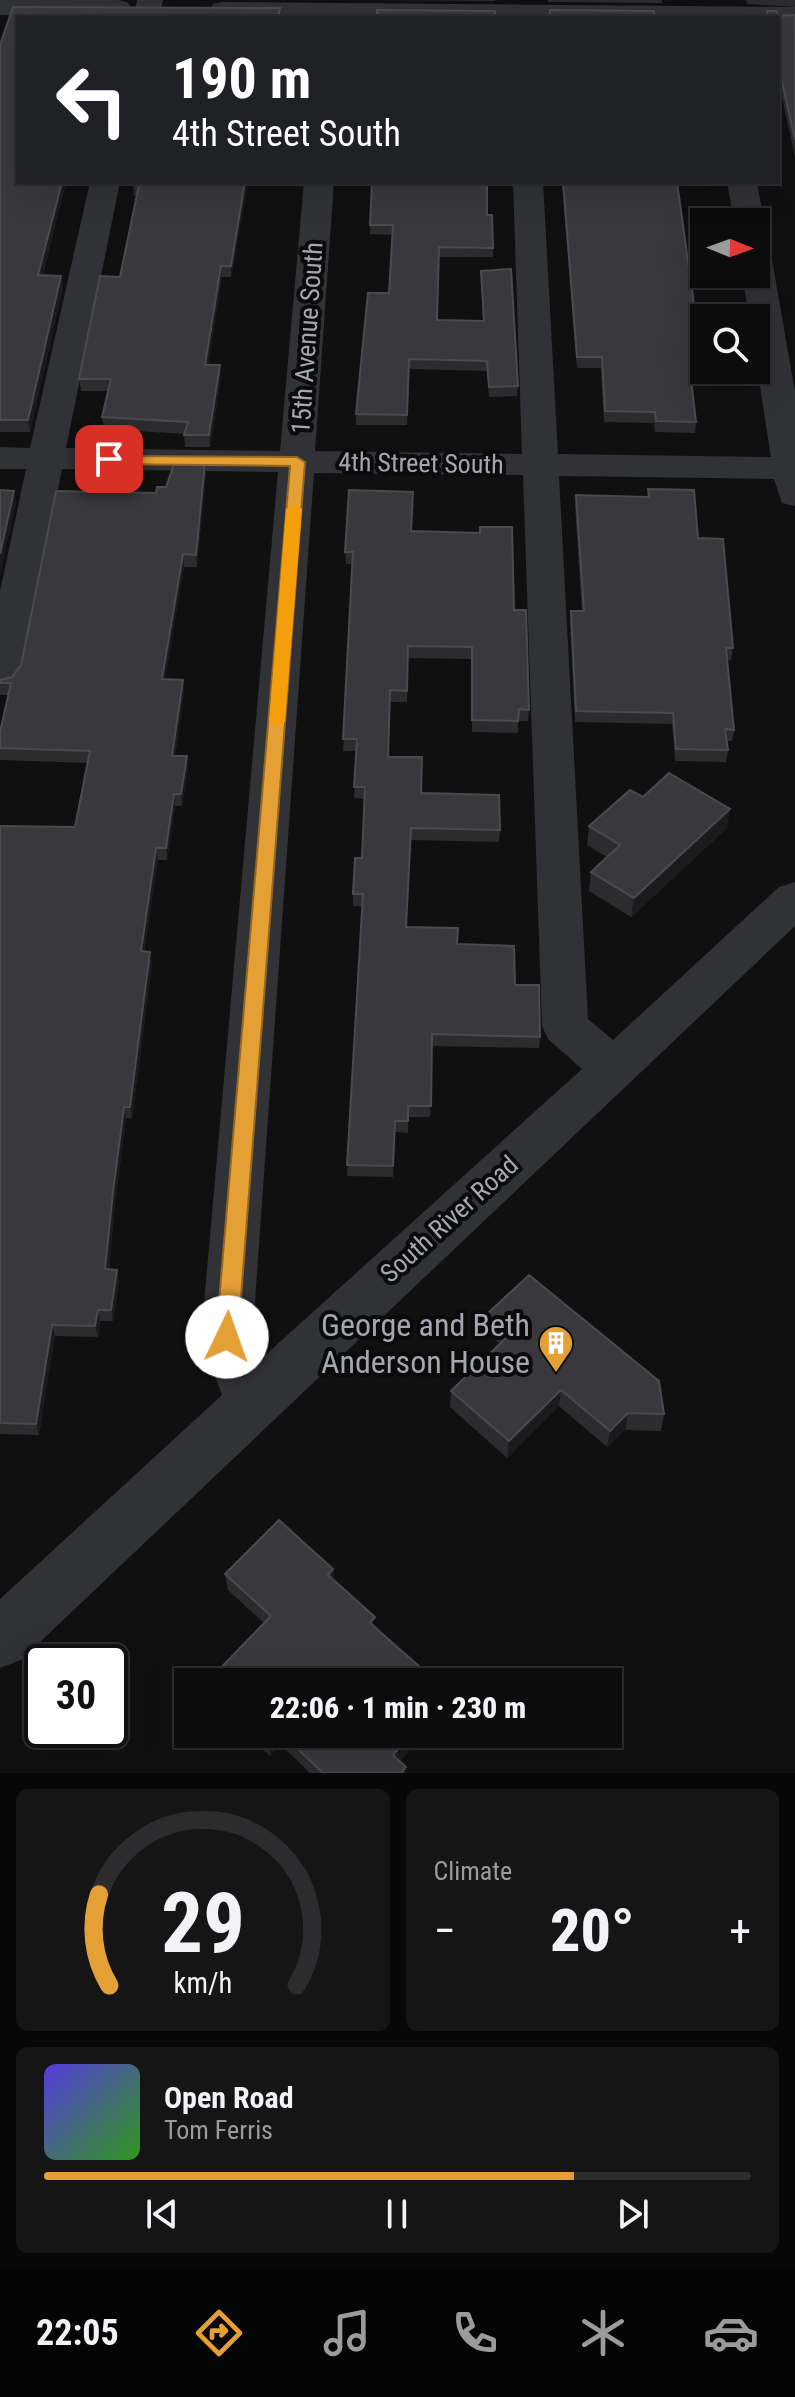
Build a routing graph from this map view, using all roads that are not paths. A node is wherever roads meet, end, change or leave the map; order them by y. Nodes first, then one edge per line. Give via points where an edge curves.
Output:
1 (0, 7) edge
2 (149, 9) edge
3 (334, 10) edge
4 (519, 11) edge
5 (712, 11) edge
6 (795, 15) edge
7 (104, 184) edge
8 (319, 184) edge
9 (528, 184) edge
10 (742, 184) edge
11 (747, 208) edge
12 (761, 288) edge
13 (0, 458) edge
14 (46, 458) junction
15 (297, 462) junction
16 (543, 465) junction
17 (793, 478) edge
18 (0, 677) edge
19 (795, 899) edge
20 (614, 1069) junction
21 (251, 1399) junction
22 (0, 1639) edge

1 - 2 street
2 - 3 street
3 - 4 street
4 - 5 street
5 - 6 street
7 - 14 street via 75,301
8 - 15 street, 15th Avenue South
9 - 16 street
10 - 11 street
12 - 17 street
13 - 14 street, 4th Street South
14 - 15 street, 4th Street South
14 - 18 street
15 - 16 street, 4th Street South
15 - 21 street, 15th Avenue South via 227,1337
16 - 17 street, 4th Street South
16 - 20 street via 565,1026
19 - 20 street, South River Road
20 - 21 street, South River Road
21 - 22 street, South River Road

